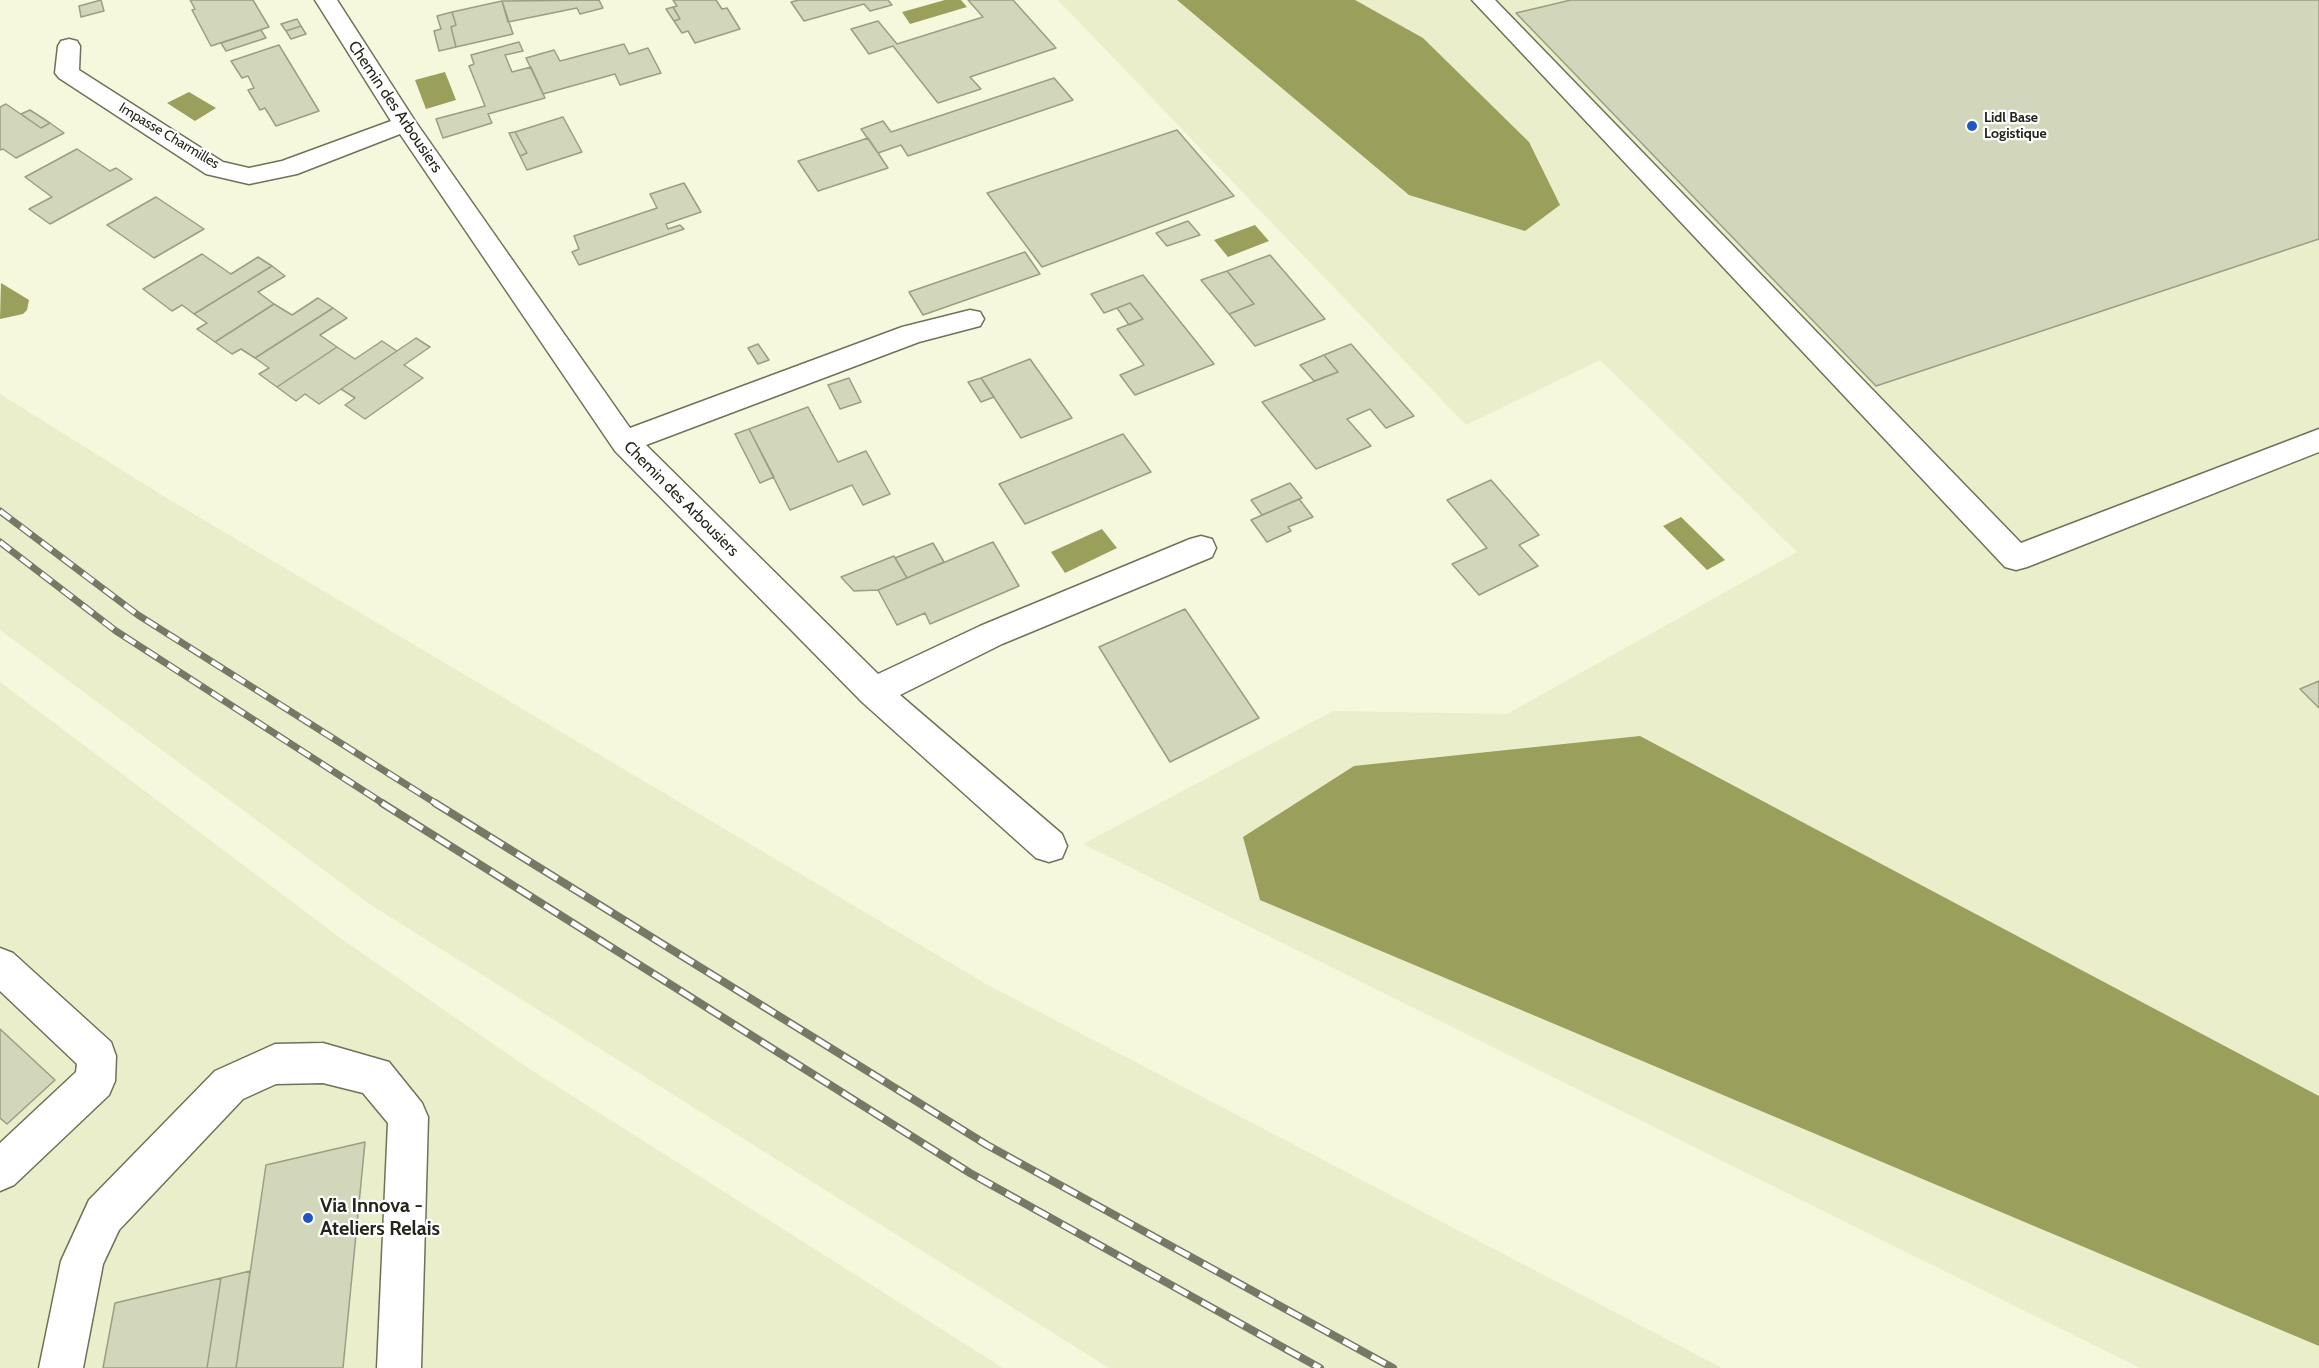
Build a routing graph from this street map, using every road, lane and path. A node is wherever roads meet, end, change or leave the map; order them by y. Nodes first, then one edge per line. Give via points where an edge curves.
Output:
1 (326, 0) edge
2 (1483, 0) edge
3 (69, 46) dead end
4 (405, 124) junction
5 (970, 319) dead end
6 (2319, 440) edge
7 (624, 443) junction
8 (1201, 548) dead end
9 (874, 692) junction
10 (1049, 846) dead end
11 (0, 966) edge
12 (0, 1171) edge
13 (61, 1368) edge
14 (399, 1368) edge

1 - 4 street, Chemin des Arbousiers
2 - 6 street via 2016,558
3 - 4 street, Impasse Charmilles via 67,73 215,168 249,176 288,168
4 - 7 street, Chemin des Arbousiers
5 - 7 street via 912,334
7 - 9 street, Chemin des Arbousiers
8 - 9 street via 991,635
9 - 10 street, Chemin des Arbousiers
11 - 12 street via 97,1056 95,1081
13 - 14 street via 82,1261 104,1215 229,1085 275,1064 323,1063 375,1076 408,1118

